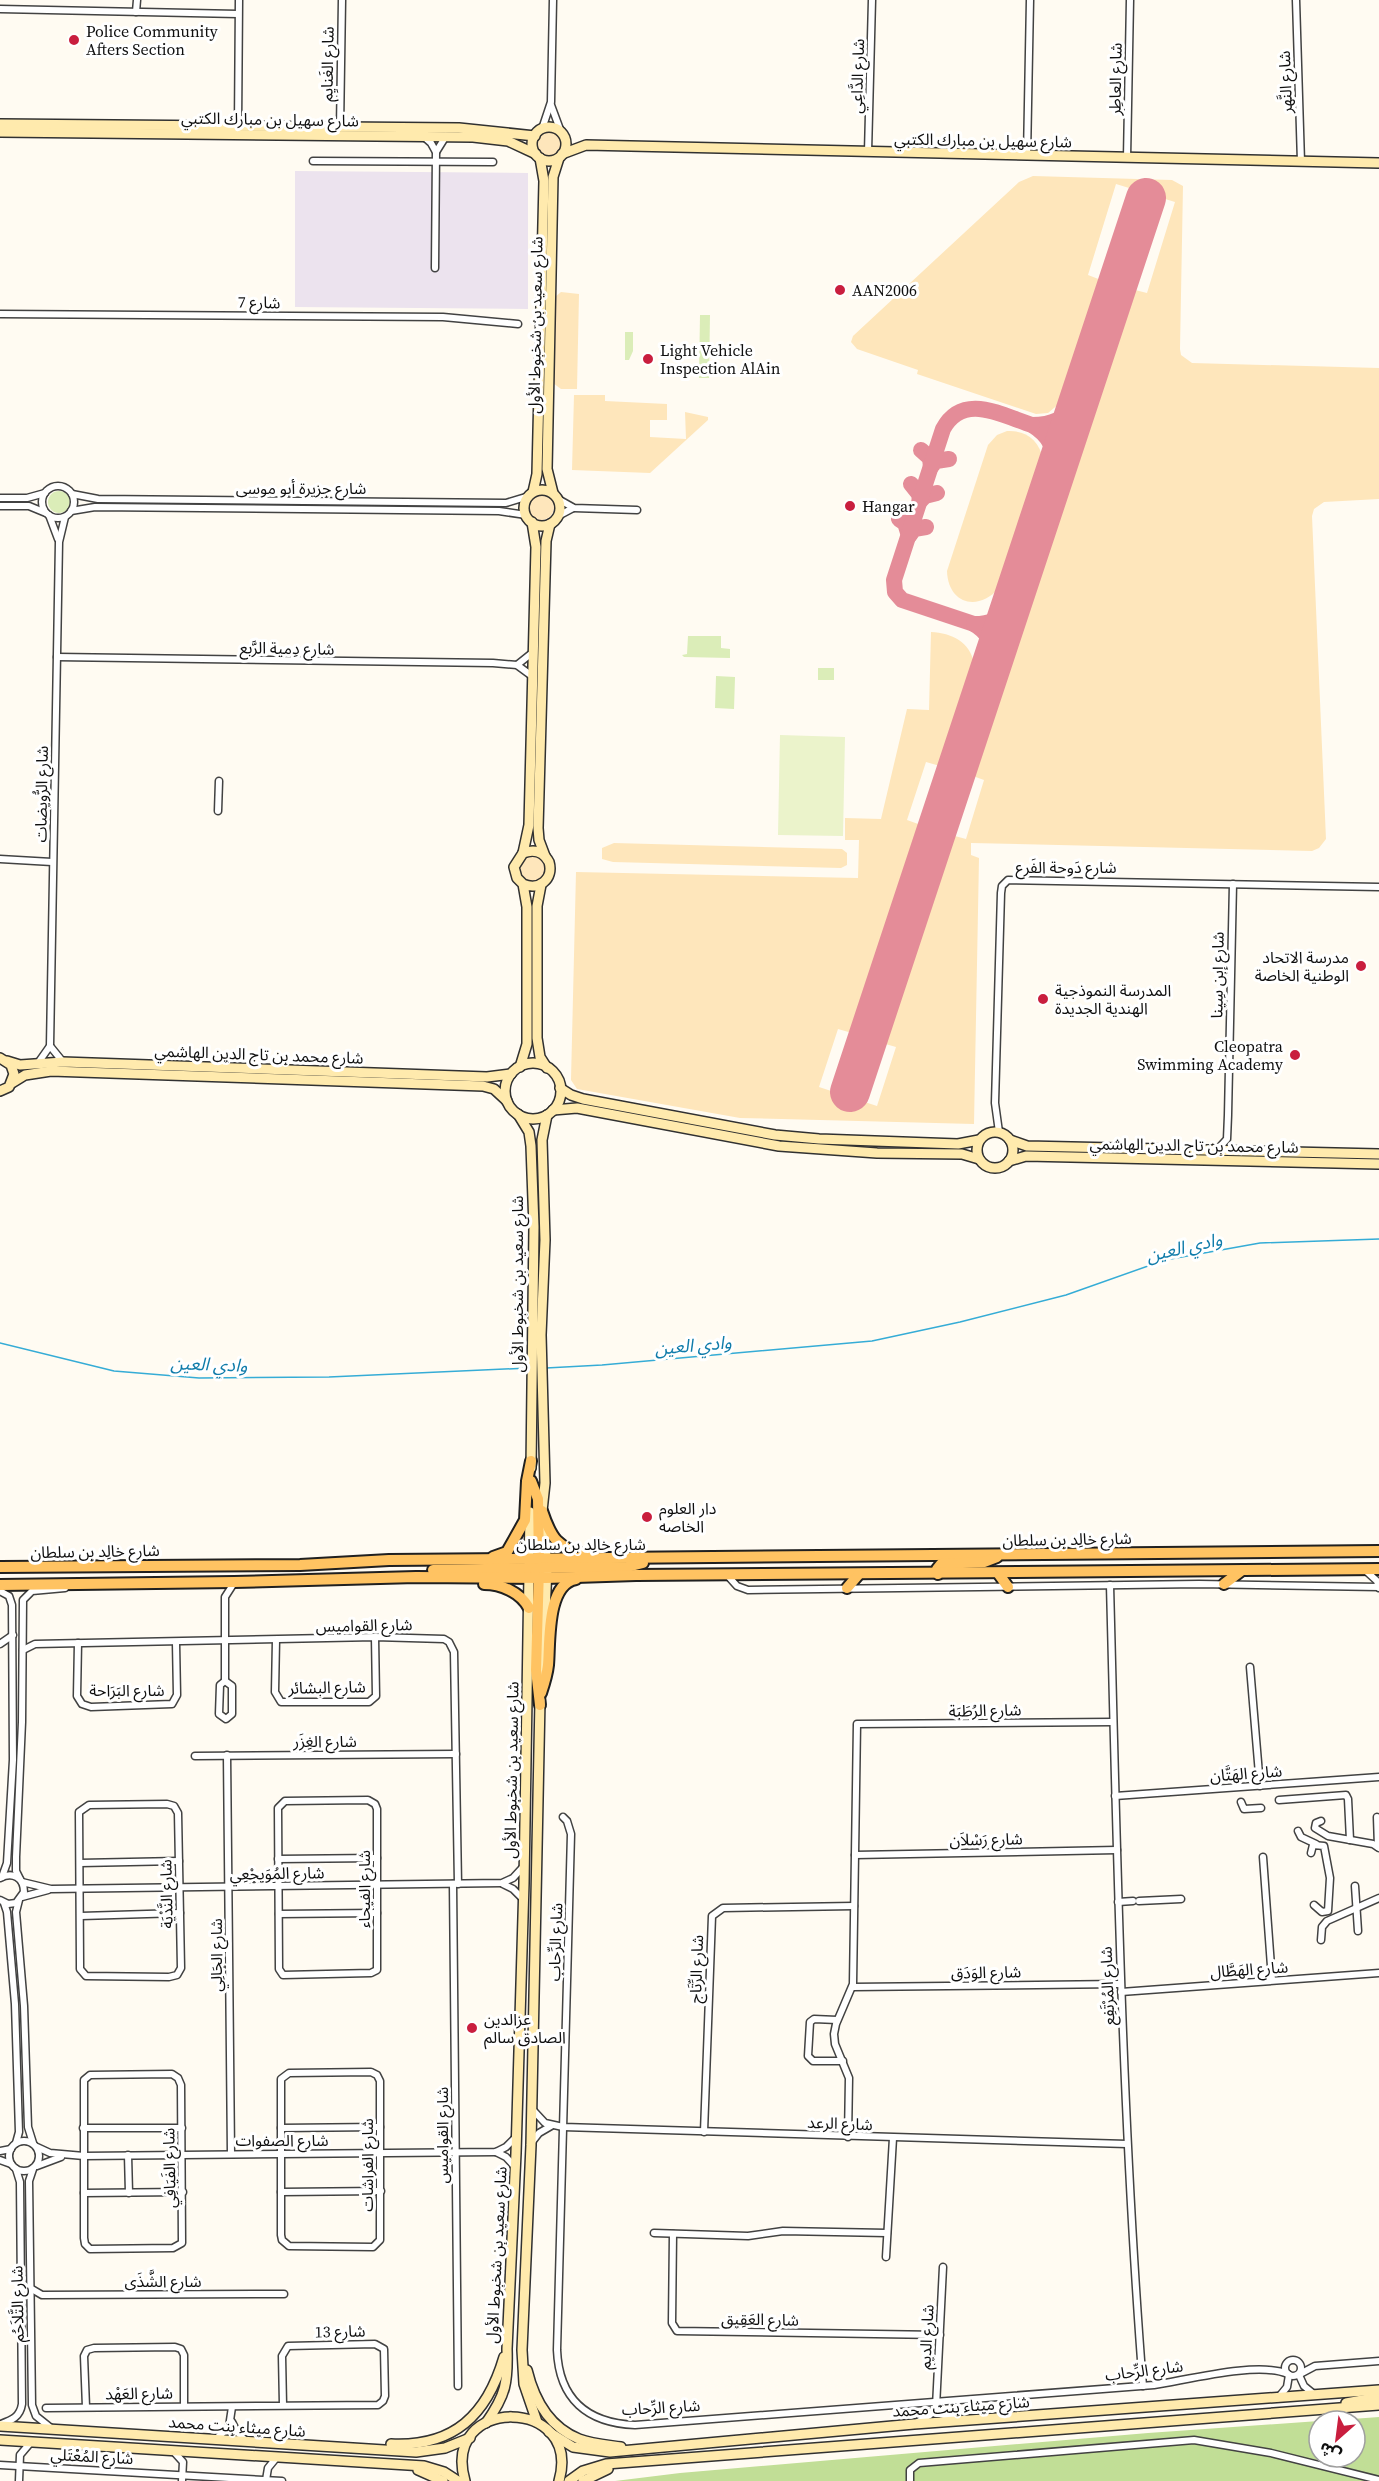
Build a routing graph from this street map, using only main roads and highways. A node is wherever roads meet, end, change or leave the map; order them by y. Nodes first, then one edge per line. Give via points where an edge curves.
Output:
1 (0, 124) edge
2 (0, 132) edge
3 (538, 132) junction
4 (562, 134) junction
5 (586, 145) junction
6 (538, 156) junction
7 (560, 156) junction
8 (1379, 163) edge
9 (531, 494) junction
10 (555, 496) junction
11 (529, 518) junction
12 (550, 524) junction
13 (523, 853) junction
14 (545, 856) junction
15 (523, 884) junction
16 (541, 885) junction
17 (4, 1060) edge
18 (520, 1067) junction
19 (547, 1068) junction
20 (511, 1074) junction
21 (12, 1083) junction
22 (560, 1088) junction
23 (0, 1091) edge
24 (507, 1101) junction
25 (550, 1112) junction
26 (518, 1114) junction
27 (979, 1140) junction
28 (1010, 1140) junction
29 (1379, 1154) edge
30 (980, 1159) junction
31 (1009, 1161) junction
32 (1379, 1164) edge
33 (536, 1335) junction
34 (531, 1461) junction
35 (531, 1481) joint
36 (542, 1511) junction
37 (1379, 1551) edge
38 (1000, 1555) junction
39 (605, 1558) junction
40 (652, 1559) junction
41 (474, 1560) junction
42 (152, 1565) junction
43 (0, 1567) edge
44 (538, 1569) junction
45 (1379, 1569) edge
46 (1241, 1570) junction
47 (998, 1573) junction
48 (859, 1574) junction
49 (938, 1574) junction
50 (636, 1575) junction
51 (416, 1577) junction
52 (88, 1584) junction
53 (1224, 1584) road end
54 (0, 1585) edge
55 (1008, 1587) road end
56 (847, 1588) road end
57 (529, 1608) junction
58 (541, 1693) junction
59 (540, 1705) junction
60 (507, 2349) junction
61 (522, 2350) junction
62 (1379, 2390) edge
63 (1379, 2397) edge
64 (1379, 2405) edge
65 (1329, 2408) junction
66 (486, 2422) junction
67 (537, 2422) junction
68 (0, 2425) edge
69 (549, 2432) junction
70 (470, 2438) junction
71 (5, 2441) edge
72 (363, 2449) junction
73 (634, 2450) junction
74 (633, 2462) junction
75 (371, 2463) junction
76 (443, 2481) edge
77 (458, 2481) edge
78 (465, 2481) edge
79 (559, 2481) edge
80 (569, 2481) edge
81 (583, 2481) edge

1 - 3 main road, شارع سهيل بن مبارك الكتبي
2 - 6 main road, شارع سهيل بن مبارك الكتبي via 473,137 508,141
3 - 4 main road via 552,128
3 - 6 main road via 533,145
4 - 5 main road, شارع سهيل بن مبارك الكتبي
4 - 7 main road via 566,145
5 - 7 main road, شارع سهيل بن مبارك الكتبي
5 - 8 main road, شارع سهيل بن مبارك الكتبي
6 - 7 main road via 549,161
6 - 9 main road, شارع سعيد بن شخبوط الأول via 544,181 537,474
7 - 10 main road, شارع سعيد بن شخبوط الأول via 553,177 547,457 548,479
9 - 10 main road via 545,490
9 - 11 main road via 525,503
10 - 12 main road via 560,506 558,516
11 - 12 main road via 540,525
11 - 13 main road via 536,542 529,825
12 - 14 main road via 546,541 538,828
13 - 14 main road via 532,850
13 - 15 main road via 514,867
14 - 16 main road via 550,872
15 - 16 main road
15 - 18 main road via 527,907 527,1038
16 - 19 main road via 537,906 537,1038 538,1051
17 - 20 main road, شارع محمد بن تاج الدين الهاشمي via 20,1065 63,1062 487,1077
17 - 21 main road via 13,1069
18 - 19 main road via 531,1064
18 - 20 main road
19 - 22 main road via 555,1074
20 - 24 main road via 506,1084
21 - 23 main road, شارع محمد بن تاج الدين الهاشمي
21 - 24 main road, شارع محمد بن تاج الدين الهاشمي via 26,1075 51,1071 226,1076 483,1086 499,1092
22 - 25 main road via 560,1097
22 - 27 main road via 577,1098 775,1135 958,1144
24 - 26 main road
25 - 26 main road via 533,1119
25 - 30 main road via 577,1108 795,1148 962,1154
25 - 33 main road, شارع سعيد بن شخبوط الأول via 542,1140 545,1240
26 - 33 main road, شارع سعيد بن شخبوط الأول via 531,1146
27 - 28 main road via 999,1132
27 - 30 main road
28 - 29 main road, شارع محمد بن تاج الدين الهاشمي via 1027,1146
28 - 31 main road
30 - 31 main road via 994,1168
31 - 32 main road, شارع محمد بن تاج الدين الهاشمي via 1030,1156
33 - 34 main road, شارع سعيد بن شخبوط الأول
33 - 36 main road, شارع سعيد بن شخبوط الأول via 545,1484
34 - 35 main road, شارع سعيد بن شخبوط الأول
34 - 41 main road via 525,1520 509,1549 502,1555
35 - 44 main road via 538,1499
36 - 39 main road via 553,1539 573,1551
36 - 44 main road, شارع سعيد بن شخبوط الأول
37 - 38 main road, شارع خالِد بن سلطان
38 - 40 main road, شارع خالِد بن سلطان
38 - 49 main road via 984,1562 941,1564
39 - 40 main road, شارع خالِد بن سلطان
39 - 44 main road, شارع خالِد بن سلطان
40 - 44 main road via 627,1567
41 - 42 main road, شارع خالِد بن سلطان
41 - 44 main road, شارع خالِد بن سلطان
42 - 43 main road, شارع خالِد بن سلطان
42 - 52 main road via 156,1570 153,1576 104,1578
44 - 50 main road, شارع خالِد بن سلطان
44 - 51 main road, شارع خالِد بن سلطان
44 - 57 main road, شارع سعيد بن شخبوط الأول
44 - 58 main road, شارع سعيد بن شخبوط الأول
44 - 59 main road via 536,1670
45 - 46 main road, شارع خالِد بن سلطان
46 - 47 main road, شارع خالِد بن سلطان
46 - 53 main road
47 - 49 main road, شارع خالِد بن سلطان
47 - 55 main road
48 - 49 main road, شارع خالِد بن سلطان
48 - 50 main road, شارع خالِد بن سلطان
48 - 56 main road
50 - 58 main road via 567,1582 551,1614 548,1664
51 - 52 main road, شارع خالِد بن سلطان
51 - 57 main road via 437,1583 500,1586 518,1595
52 - 54 main road, شارع خالِد بن سلطان
57 - 60 main road, شارع سعيد بن شخبوط الأول via 516,2168
58 - 59 main road, شارع سعيد بن شخبوط الأول
59 - 61 main road, شارع سعيد بن شخبوط الأول via 531,2145
60 - 66 main road, شارع سعيد بن شخبوط الأول via 505,2391
60 - 72 main road via 497,2381 486,2399 449,2435 423,2444
61 - 67 main road, شارع سعيد بن شخبوط الأول via 524,2384
61 - 73 main road via 533,2395 557,2424 579,2439
62 - 73 main road, شارع ميثاء بنت محمد via 914,2424
63 - 65 main road
64 - 65 main road, شارع ميثاء بنت محمد
65 - 74 main road, شارع ميثاء بنت محمد
66 - 67 main road via 510,2415
66 - 70 main road, شارع سعيد بن شخبوط الأول
67 - 69 main road, شارع ميثاء بنت محمد
68 - 72 main road, شارع ميثاء بنت محمد
69 - 73 main road, شارع ميثاء بنت محمد via 582,2449
69 - 79 main road via 561,2458
70 - 72 main road, شارع ميثاء بنت محمد via 429,2452
70 - 78 main road via 462,2465
71 - 75 main road, شارع ميثاء بنت محمد
74 - 80 main road, شارع ميثاء بنت محمد via 598,2466
74 - 81 main road via 603,2470
75 - 76 main road via 417,2470
75 - 77 main road, شارع ميثاء بنت محمد via 424,2466

